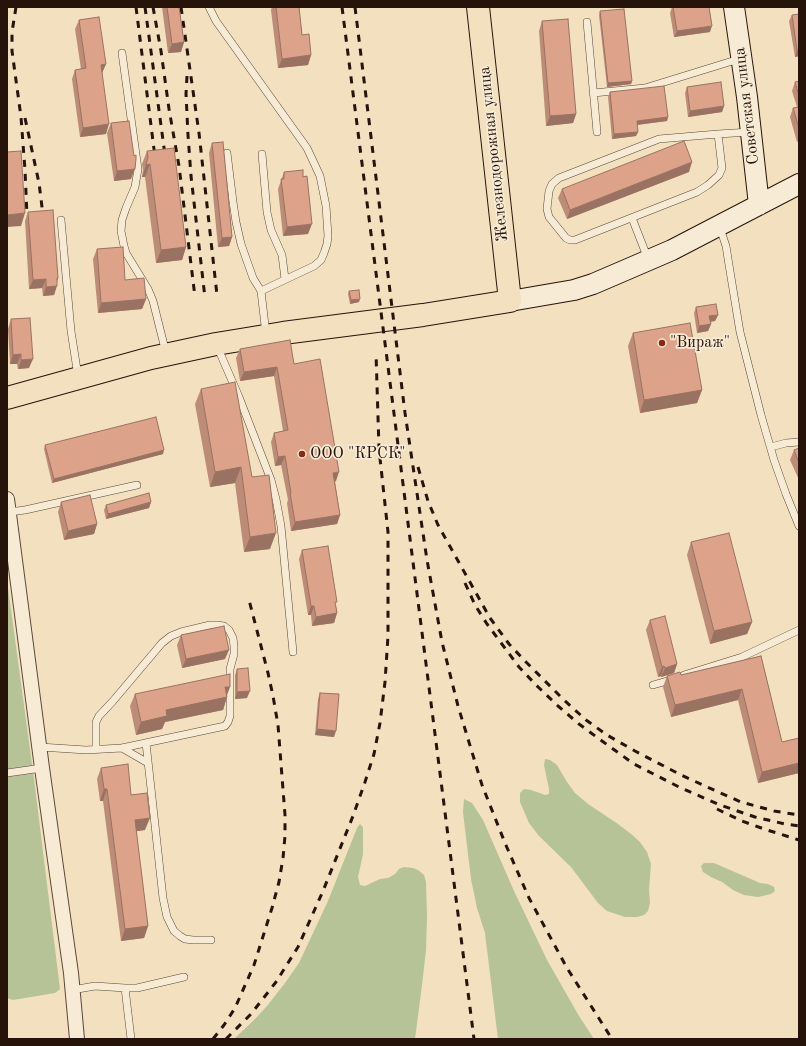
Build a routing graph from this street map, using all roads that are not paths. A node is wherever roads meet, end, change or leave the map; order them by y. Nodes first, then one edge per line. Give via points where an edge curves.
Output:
1 (209, 7) edge
2 (478, 7) edge
3 (734, 7) edge
4 (587, 22) dead end
5 (122, 53) dead end
6 (742, 58) junction
7 (593, 93) junction
8 (597, 132) dead end
9 (750, 132) junction
10 (718, 134) junction
11 (227, 153) dead end
12 (262, 154) dead end
13 (799, 184) edge
14 (758, 205) junction
15 (632, 218) junction
16 (61, 220) dead end
17 (719, 226) junction
18 (649, 260) junction
19 (286, 279) junction
20 (261, 290) junction
21 (510, 301) junction
22 (266, 336) junction
23 (216, 344) junction
24 (166, 355) junction
25 (78, 378) junction
26 (7, 398) edge
27 (799, 442) edge
28 (771, 447) junction
29 (137, 485) dead end
30 (8, 506) edge
31 (799, 526) edge
32 (799, 630) edge
33 (293, 652) dead end
34 (653, 685) dead end
35 (146, 743) junction
36 (40, 747) junction
37 (122, 748) junction
38 (96, 750) junction
39 (148, 763) junction
40 (42, 768) junction
41 (7, 773) edge
42 (211, 940) dead end
43 (184, 977) dead end
44 (125, 988) junction
45 (72, 990) junction
46 (77, 1039) edge
47 (131, 1039) edge

1 - 19 lane via 216,21 307,148 320,176 325,199 327,244 321,260 314,266
2 - 21 main road, Железнодорожная улица
3 - 6 main road, Советская улица
4 - 7 lane
5 - 24 lane via 138,170 136,187 126,208 121,231 126,253 153,301
6 - 7 lane via 645,88
6 - 9 main road, Советская улица
7 - 8 lane
9 - 10 lane
9 - 14 main road, Советская улица
10 - 15 lane via 722,168 708,186
10 - 15 lane via 659,139 559,178 552,184 547,209 549,217 570,240
11 - 20 lane via 241,244 253,278
12 - 19 lane via 267,212 271,230 282,255
13 - 14 main road
14 - 17 main road
15 - 18 lane
16 - 25 lane
17 - 18 main road
17 - 28 lane via 726,246 740,332
18 - 21 main road via 574,290
19 - 20 lane
20 - 22 lane
21 - 22 main road
22 - 23 main road
23 - 24 main road
23 - 33 lane via 239,397 276,499
24 - 25 main road
25 - 26 main road
27 - 28 lane
28 - 31 lane
29 - 30 lane via 25,510
30 - 36 street
32 - 34 lane via 742,657
35 - 37 lane
35 - 38 lane via 225,726 228,722 230,669 234,646 233,638 224,626 210,625 181,632 162,643 98,716 95,730
35 - 39 lane
36 - 38 lane
36 - 40 street
37 - 38 lane
37 - 39 lane
39 - 42 lane via 167,917 174,931 185,939
40 - 41 lane
40 - 45 street
43 - 44 lane via 137,988
44 - 45 lane via 95,986
44 - 47 lane
45 - 46 street

